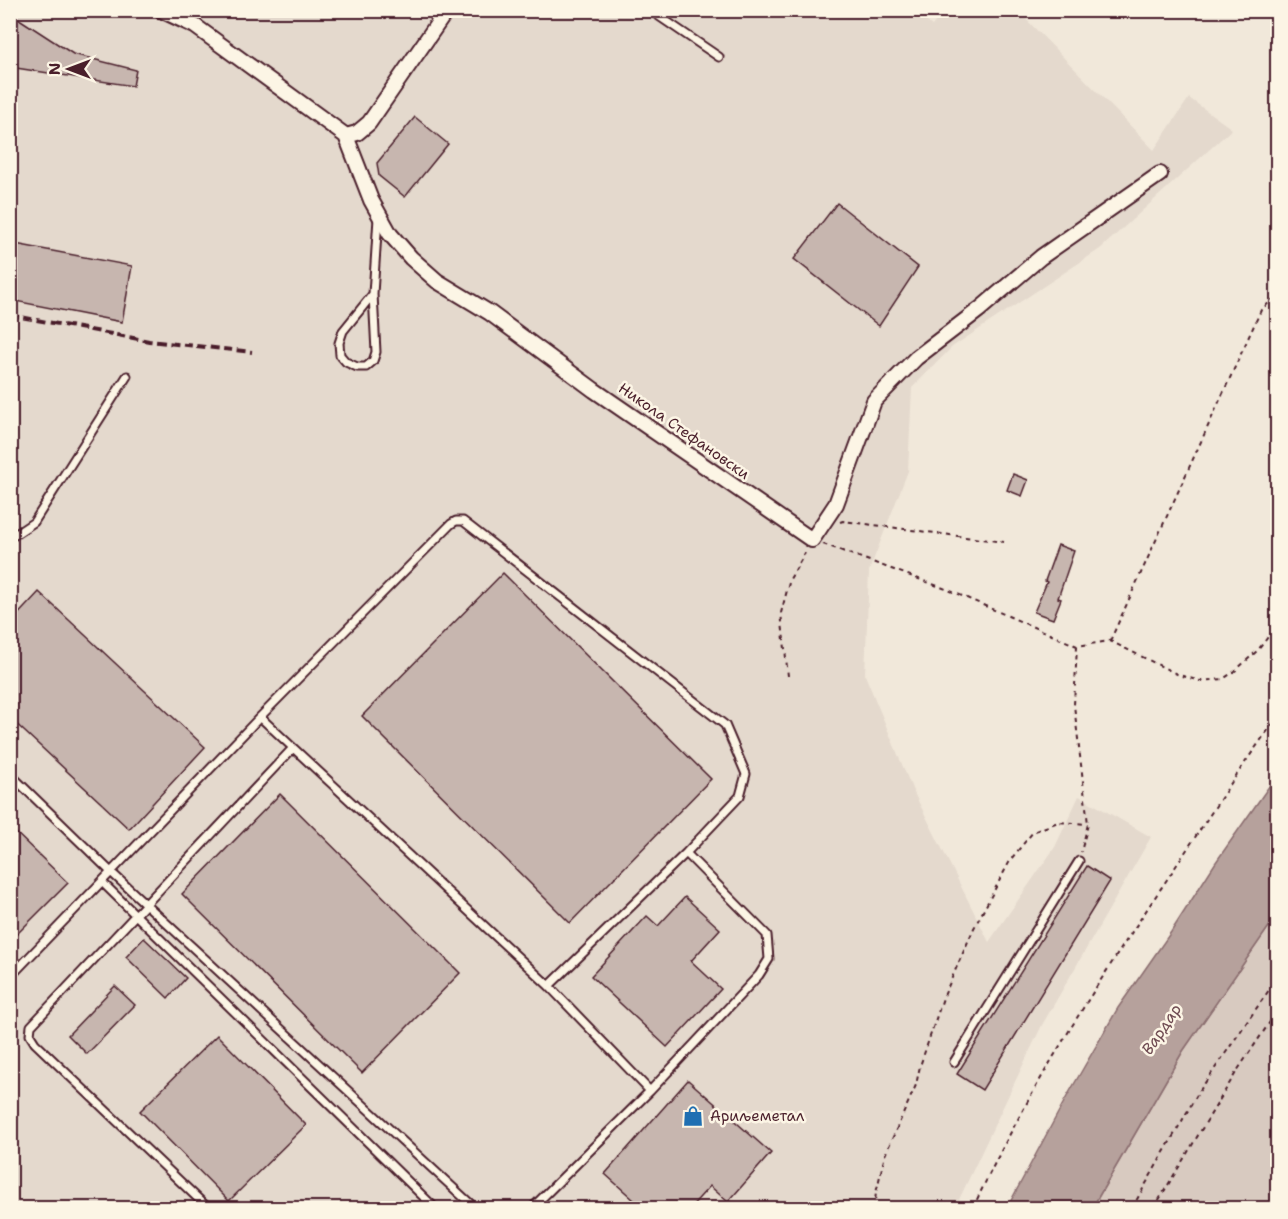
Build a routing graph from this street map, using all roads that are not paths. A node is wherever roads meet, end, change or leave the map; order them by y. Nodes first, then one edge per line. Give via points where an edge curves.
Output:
1 (161, 10) edge
2 (447, 10) edge
3 (650, 10) edge
4 (719, 57) dead end
5 (346, 136) junction
6 (1160, 174) dead end
7 (378, 213) junction
8 (373, 294) junction
9 (127, 376) dead end
10 (10, 538) edge
11 (260, 717) junction
12 (293, 748) junction
13 (10, 774) edge
14 (686, 853) junction
15 (1079, 861) road end
16 (112, 873) junction
17 (103, 883) junction
18 (146, 903) junction
19 (135, 914) junction
20 (10, 978) edge
21 (549, 986) junction
22 (954, 1062) dead end
23 (650, 1091) junction
24 (208, 1209) edge
25 (435, 1209) edge
26 (475, 1209) edge
27 (532, 1209) edge

1 - 5 street via 195,26
2 - 5 street via 369,123
3 - 4 lane
5 - 7 street, Никола Стефановски
6 - 7 street, Никола Стефановски via 1041,257 916,358 874,400 836,504 812,540 594,390 490,313 437,280 411,258
7 - 8 lane
8 - 8 lane via 343,331 339,344 340,355 357,367 366,367 376,352
9 - 10 lane via 34,522
11 - 12 lane
11 - 14 lane via 450,524 463,521 725,725 746,774 740,796
11 - 16 lane
12 - 18 lane
12 - 21 lane
13 - 16 lane
14 - 21 lane
14 - 23 lane via 767,934 769,959 759,975
15 - 22 lane
16 - 17 lane
16 - 18 lane
17 - 19 lane
17 - 20 lane
18 - 19 lane
18 - 26 lane
19 - 24 lane via 31,1026 30,1035
19 - 25 lane
21 - 23 lane
23 - 27 lane

